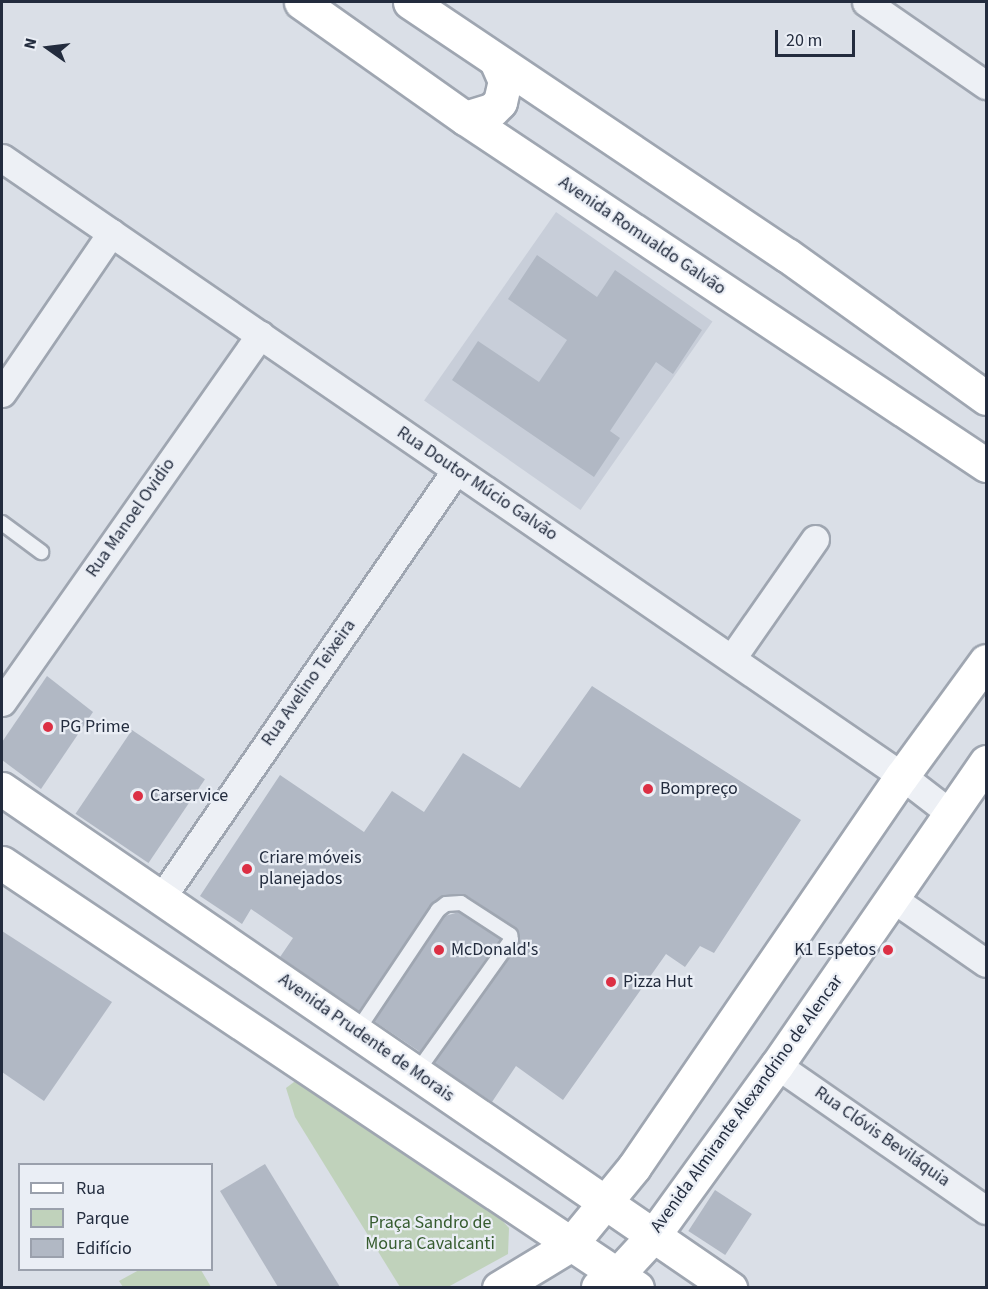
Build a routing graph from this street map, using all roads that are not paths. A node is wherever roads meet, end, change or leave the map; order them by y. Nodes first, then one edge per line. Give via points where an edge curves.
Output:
1 (301, 2) edge
2 (410, 2) edge
3 (866, 2) edge
4 (495, 61) junction
5 (987, 85) edge
6 (542, 93) junction
7 (465, 118) junction
8 (509, 147) junction
9 (2, 158) edge
10 (111, 233) junction
11 (260, 335) junction
12 (2, 393) edge
13 (987, 398) edge
14 (987, 465) edge
15 (456, 470) junction
16 (2, 523) edge
17 (815, 539) dead end
18 (41, 552) dead end
19 (732, 658) junction
20 (987, 661) edge
21 (2, 702) edge
22 (987, 762) edge
23 (902, 776) junction
24 (2, 789) edge
25 (951, 813) junction
26 (2, 863) edge
27 (162, 897) junction
28 (892, 898) junction
29 (987, 963) edge
30 (357, 1031) junction
31 (777, 1065) junction
32 (416, 1073) junction
33 (606, 1203) junction
34 (987, 1210) edge
35 (654, 1236) junction
36 (570, 1245) junction
37 (617, 1283) edge
38 (499, 1287) edge
39 (730, 1287) edge

1 - 7 main road, Avenida Romualdo Galvão
2 - 4 main road
3 - 5 street
4 - 6 main road
4 - 7 main road via 505,81 500,102 483,114
6 - 8 main road via 524,101 515,112 509,127
6 - 13 main road via 787,255
7 - 8 main road, Avenida Romualdo Galvão
8 - 14 main road, Avenida Romualdo Galvão
9 - 10 street, Rua Doutor Múcio Galvão
10 - 11 street, Rua Doutor Múcio Galvão
10 - 12 street
11 - 15 street, Rua Doutor Múcio Galvão
11 - 21 street, Rua Manoel Ovidio
15 - 19 street, Rua Doutor Múcio Galvão
15 - 27 street, Rua Avelino Teixeira
16 - 18 lane
17 - 19 street
19 - 23 street, Rua Doutor Múcio Galvão
20 - 23 main road
22 - 25 main road, Avenida Almirante Alexandrino de Alencar
23 - 25 street, Rua Doutor Múcio Galvão
23 - 33 main road
24 - 27 main road, Avenida Prudente de Morais
25 - 28 main road, Avenida Almirante Alexandrino de Alencar
26 - 36 main road
27 - 30 main road, Avenida Prudente de Morais
28 - 29 street
28 - 31 main road, Avenida Almirante Alexandrino de Alencar
30 - 32 main road, Avenida Prudente de Morais
30 - 32 lane via 438,910 446,904 461,903 510,935 512,940
31 - 34 street, Rua Clóvis Beviláquia
31 - 35 main road, Avenida Almirante Alexandrino de Alencar
32 - 33 main road, Avenida Prudente de Morais
33 - 35 main road, Avenida Prudente de Morais
33 - 36 main road
35 - 37 main road, Avenida Almirante Alexandrino de Alencar
35 - 39 main road, Avenida Prudente de Morais
36 - 37 main road
36 - 38 main road

